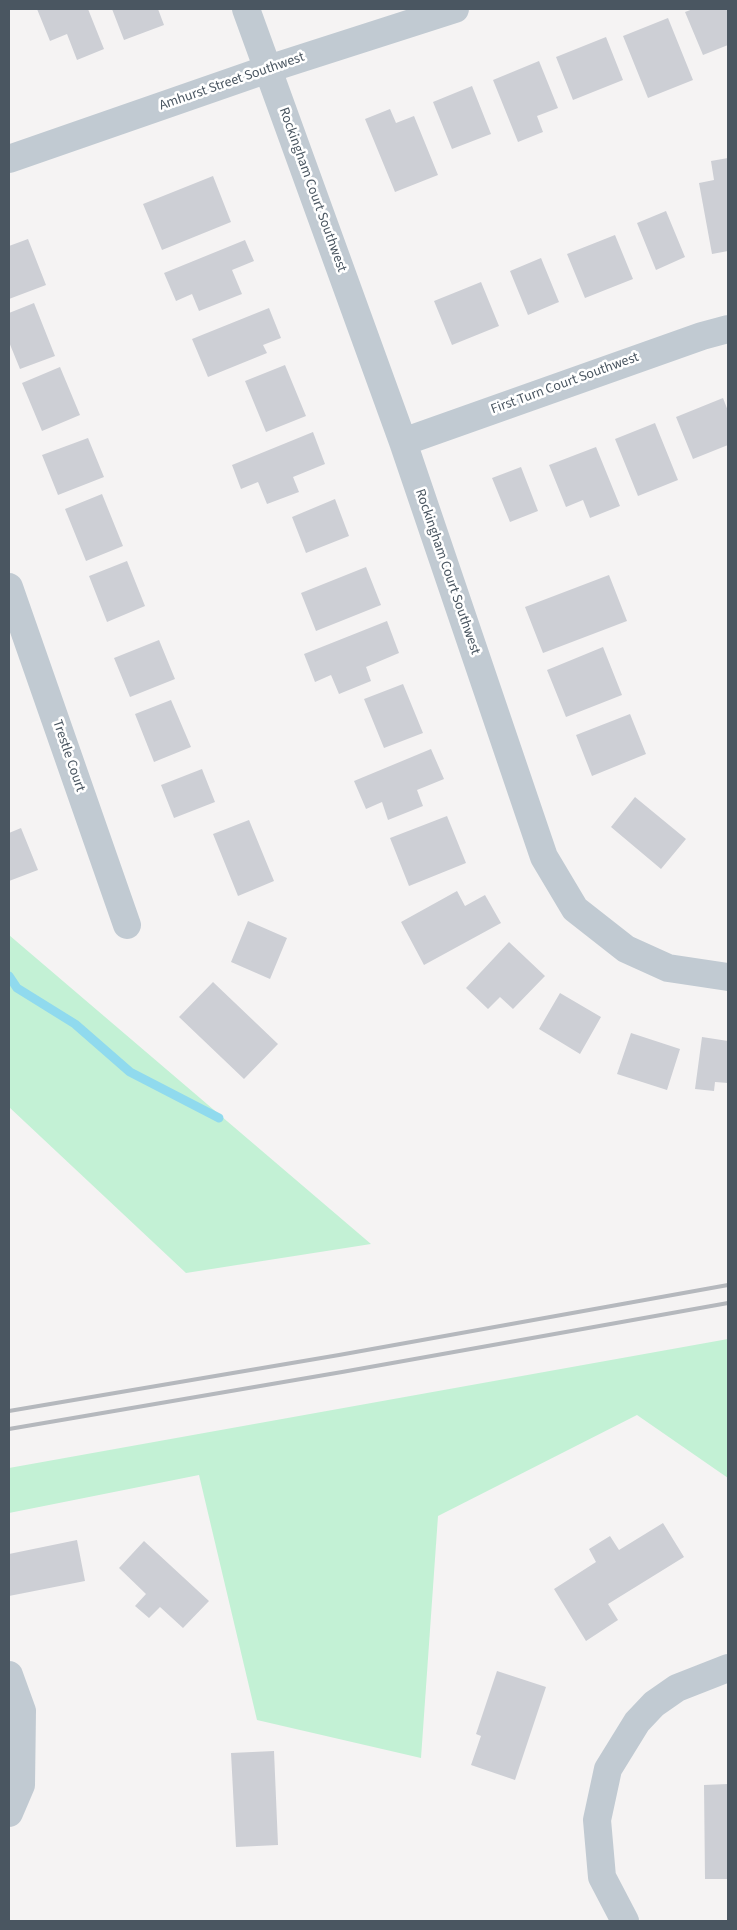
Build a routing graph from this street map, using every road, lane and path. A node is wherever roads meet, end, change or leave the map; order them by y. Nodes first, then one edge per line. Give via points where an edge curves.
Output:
1 (246, 9) edge
2 (455, 9) edge
3 (268, 69) junction
4 (9, 159) edge
5 (728, 329) edge
6 (403, 442) junction
7 (9, 587) edge
8 (127, 925) dead end
9 (728, 977) edge
10 (728, 1668) edge
11 (9, 1675) edge
12 (15, 1756) edge
13 (9, 1813) edge
14 (625, 1921) edge

1 - 3 street, Rockingham Court Southwest
2 - 3 street, Amhurst Street Southwest
3 - 4 street, Amhurst Street Southwest
3 - 6 street, Rockingham Court Southwest
5 - 6 street, First Turn Court Southwest
6 - 9 street, Rockingham Court Southwest via 544,857 575,909 626,949 668,968
7 - 8 street, Trestle Court
10 - 14 street via 677,1688 654,1704 637,1722 608,1769 597,1820 602,1877
11 - 12 street via 22,1711
12 - 13 street via 21,1784

